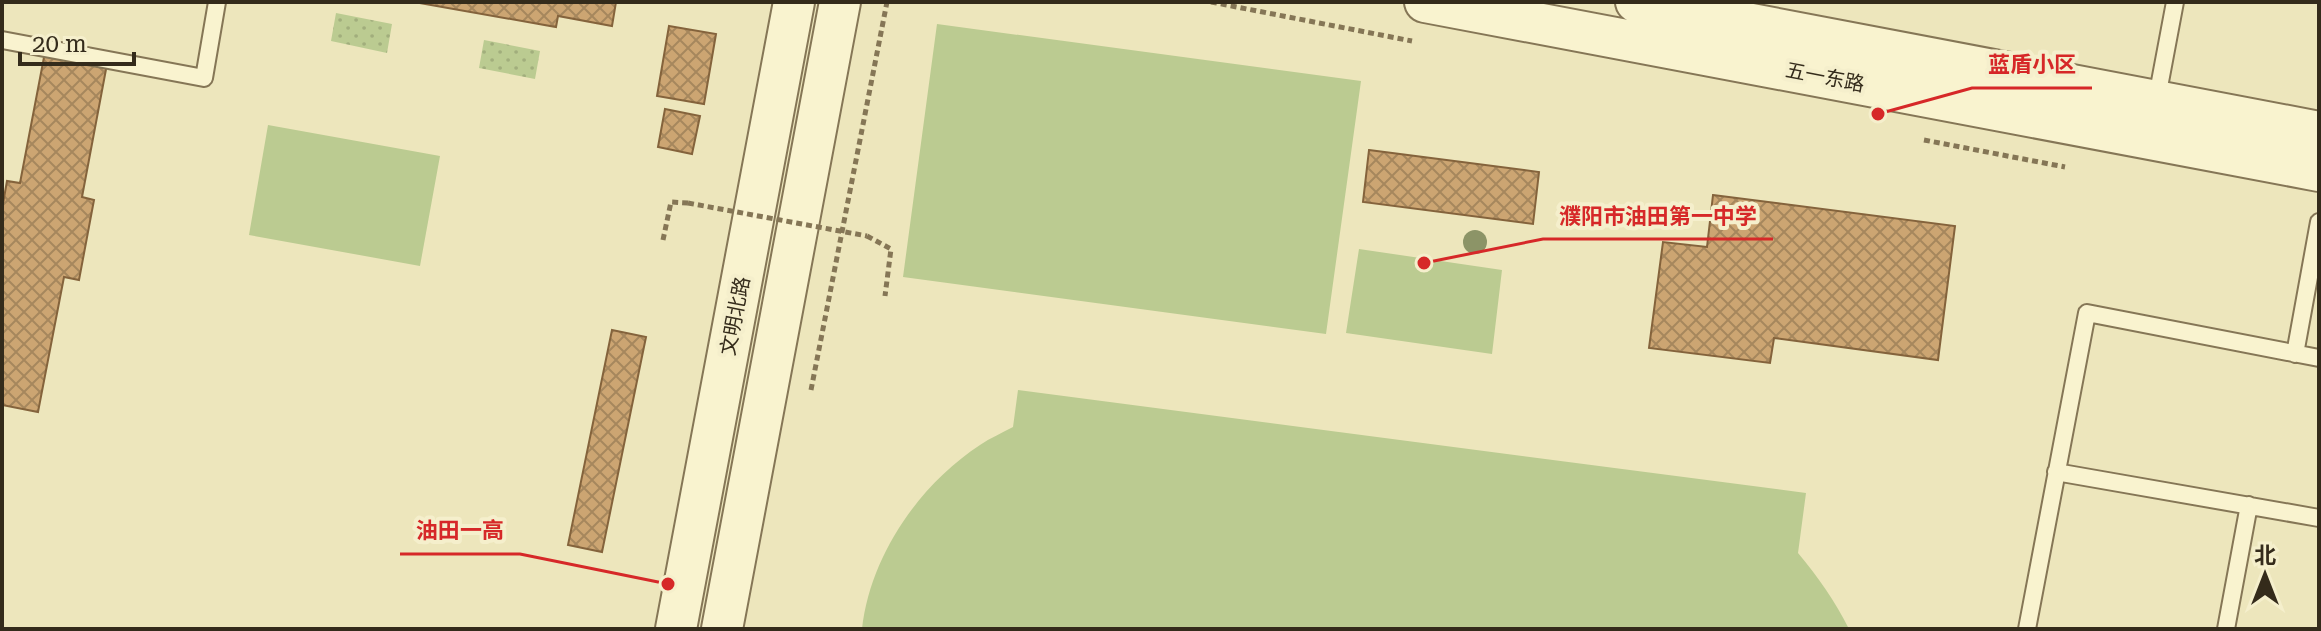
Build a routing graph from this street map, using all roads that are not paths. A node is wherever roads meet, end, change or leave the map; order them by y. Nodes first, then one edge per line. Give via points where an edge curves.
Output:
1 (217, 2) edge
2 (794, 2) edge
3 (840, 2) edge
4 (1425, 2) edge
5 (1636, 2) edge
6 (2175, 2) edge
7 (2, 40) edge
8 (2153, 120) junction
9 (2319, 132) edge
10 (2319, 171) edge
11 (2319, 222) edge
12 (2295, 354) junction
13 (2319, 358) edge
14 (2056, 472) junction
15 (2249, 505) junction
16 (2319, 518) edge
17 (676, 629) edge
18 (722, 629) edge
19 (2027, 629) edge
20 (2226, 629) edge

1 - 7 lane via 204,78
2 - 17 street, 文明北路
3 - 18 street
4 - 8 street, 五一东路
5 - 8 street, 五一东路
6 - 8 lane
8 - 9 street, 五一东路
8 - 10 street, 五一东路
11 - 12 lane
12 - 13 lane
12 - 14 lane via 2087,313
14 - 15 lane
14 - 19 lane
15 - 16 lane
15 - 20 lane

